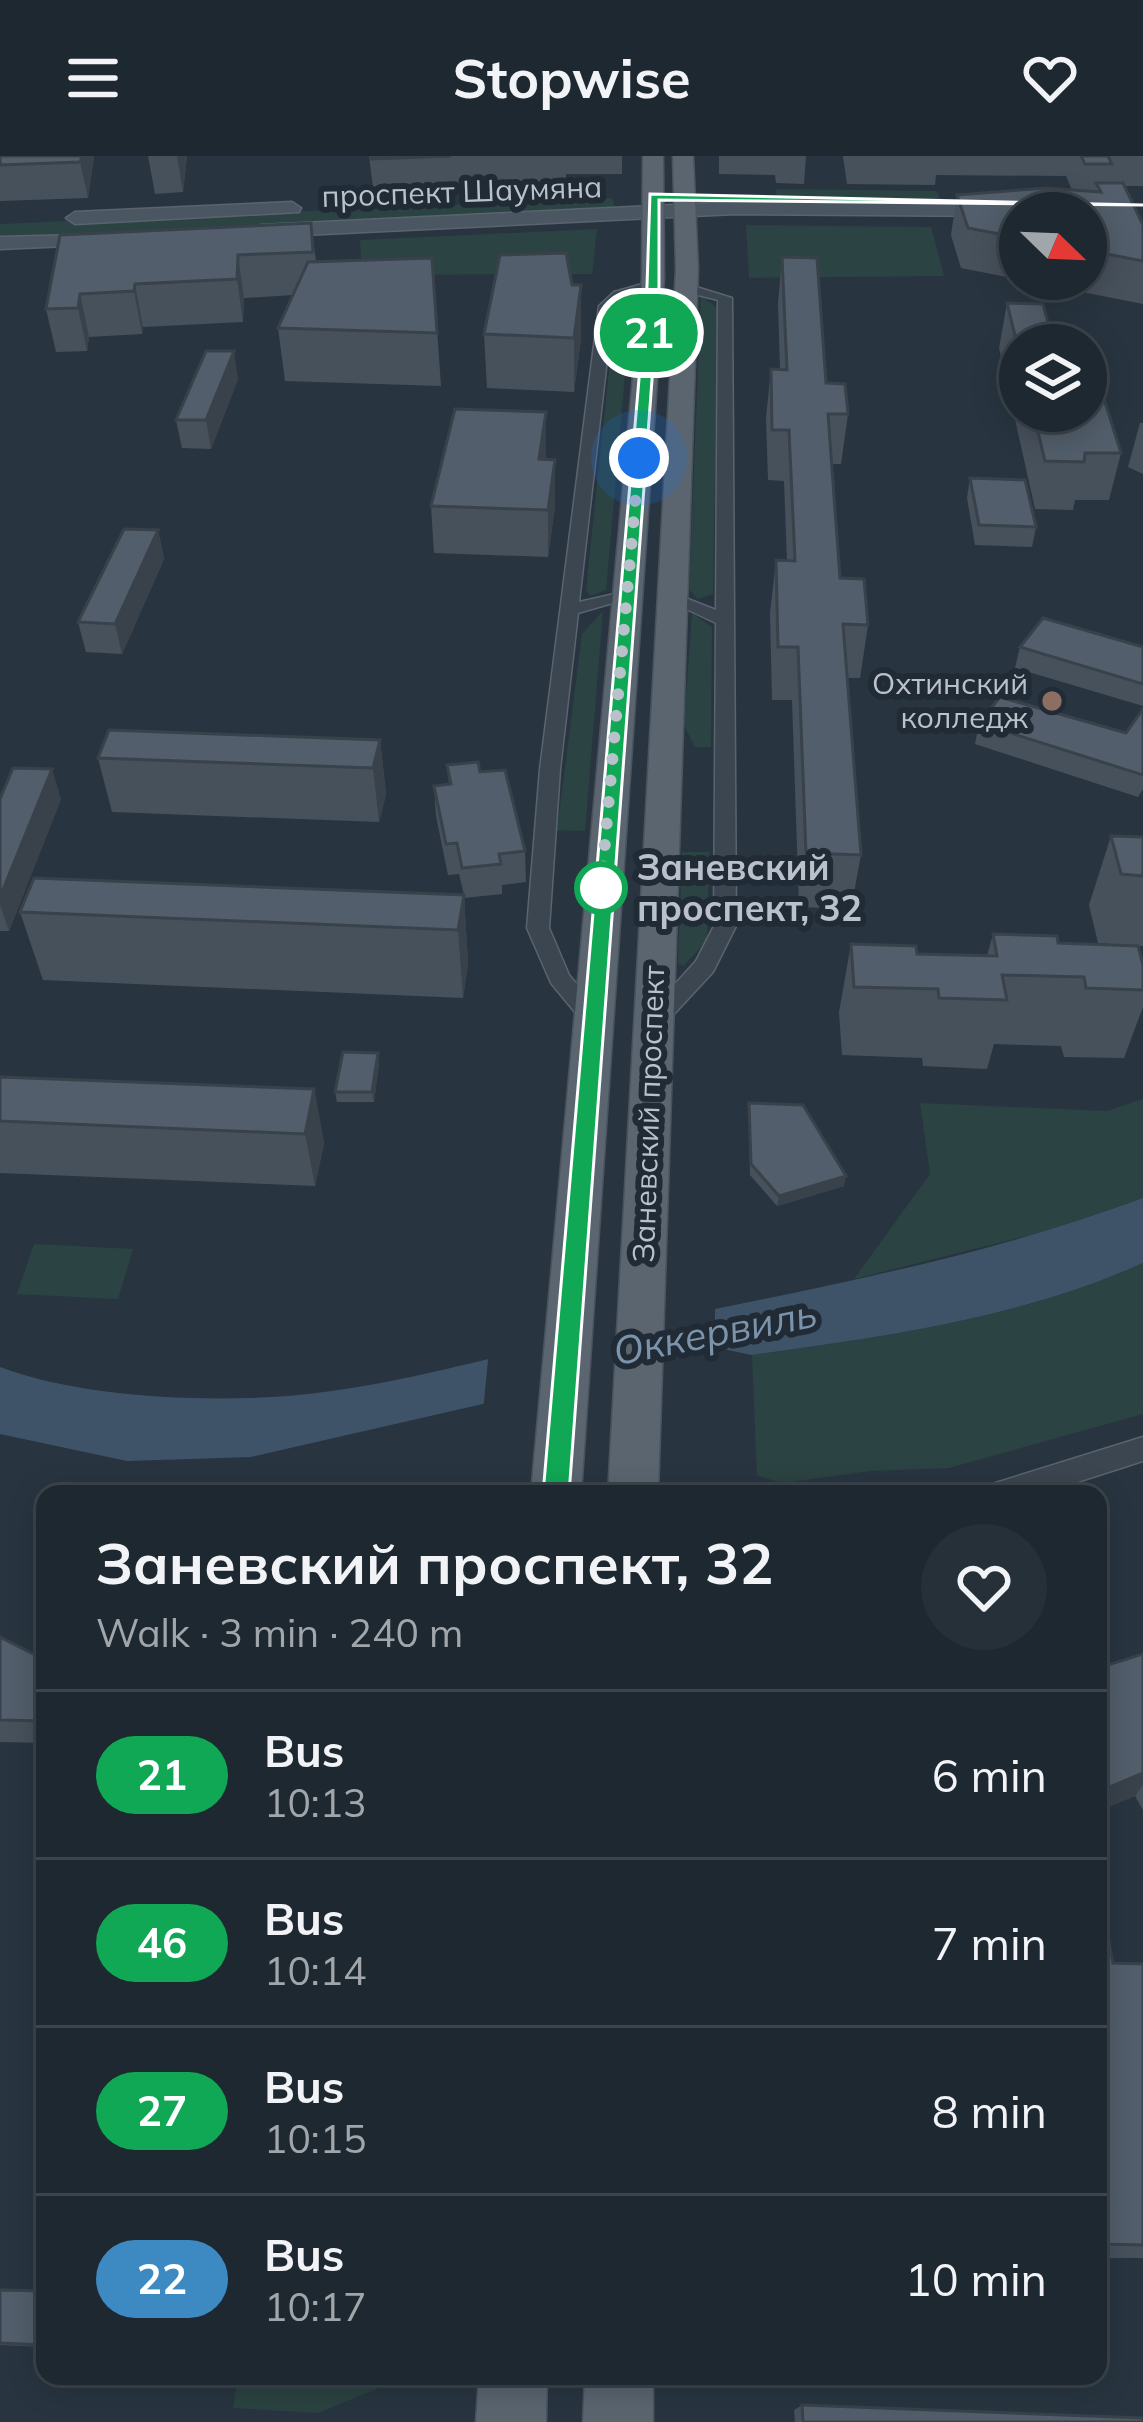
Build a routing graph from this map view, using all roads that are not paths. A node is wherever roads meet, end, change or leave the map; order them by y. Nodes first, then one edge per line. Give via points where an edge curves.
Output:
1 (653, 156) edge
2 (683, 156) edge
3 (670, 205) junction
4 (999, 207) edge
5 (0, 221) edge
6 (0, 243) edge
7 (668, 286) junction
8 (628, 596) junction
9 (670, 597) junction
10 (571, 609) junction
11 (725, 620) junction
12 (592, 1017) junction
13 (652, 1023) junction
14 (1143, 1449) edge
15 (635, 1481) edge
16 (557, 1482) edge
17 (1028, 1485) edge
18 (513, 2385) edge
19 (619, 2385) edge
20 (511, 2422) edge
21 (618, 2422) edge

1 - 3 main road, Заневский проспект
2 - 3 main road, Заневский проспект
3 - 4 street, проспект Шаумяна
3 - 5 street, проспект Шаумяна
3 - 6 street, проспект Шаумяна
3 - 7 main road, Заневский проспект
7 - 8 main road, Заневский проспект
7 - 9 main road, Заневский проспект
7 - 10 street via 619,295 606,306
7 - 11 street via 725,298
8 - 10 street
8 - 12 main road, Заневский проспект
9 - 11 street
9 - 13 main road, Заневский проспект
10 - 12 street via 538,928 559,979
11 - 13 street via 725,926 699,977
12 - 16 main road, Заневский проспект
13 - 15 main road, Заневский проспект
14 - 17 street
18 - 20 main road
19 - 21 main road

